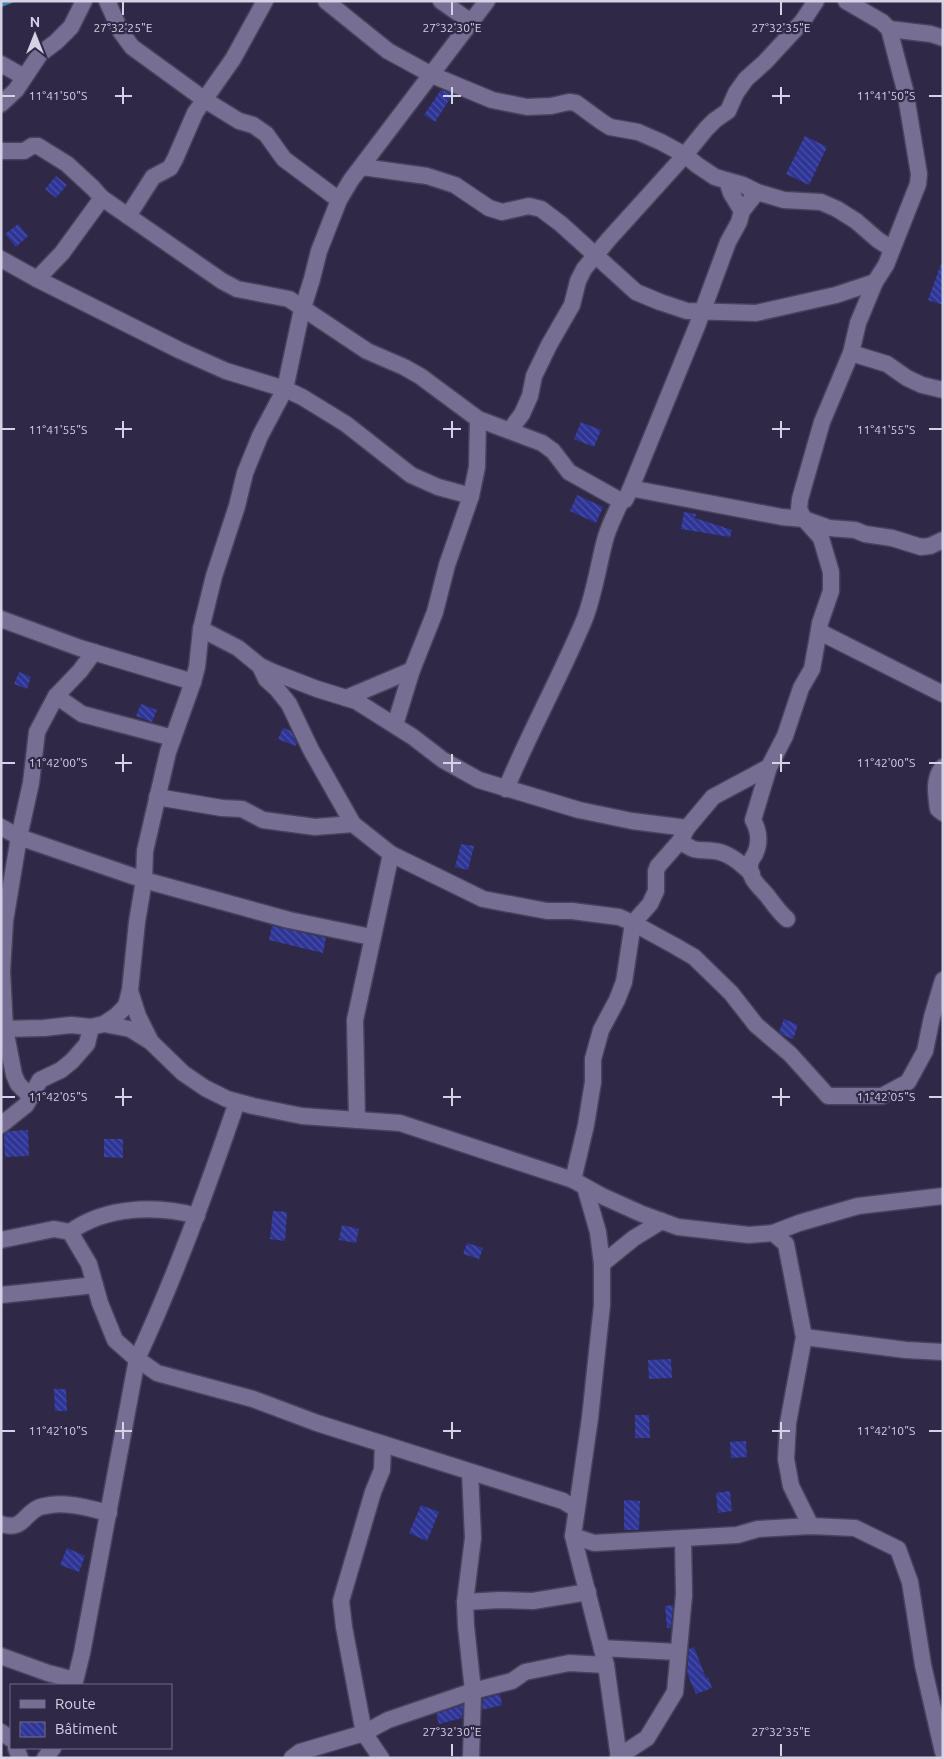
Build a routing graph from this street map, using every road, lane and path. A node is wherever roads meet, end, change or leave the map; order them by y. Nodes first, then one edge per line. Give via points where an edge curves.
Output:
1 (84, 1) edge
2 (107, 1) edge
3 (265, 1) edge
4 (326, 1) edge
5 (442, 1) edge
6 (816, 1) edge
7 (846, 1) edge
8 (477, 9) edge
9 (888, 29) junction
10 (943, 38) edge
11 (1, 64) edge
12 (432, 75) junction
13 (24, 77) junction
14 (205, 100) junction
15 (1, 104) edge
16 (1, 151) edge
17 (685, 155) junction
18 (362, 167) junction
19 (727, 181) junction
20 (757, 192) junction
21 (102, 198) junction
22 (339, 200) junction
23 (742, 211) junction
24 (128, 216) junction
25 (892, 249) junction
26 (595, 255) junction
27 (1, 258) edge
28 (37, 279) junction
29 (875, 282) junction
30 (304, 308) junction
31 (703, 312) junction
32 (851, 353) junction
33 (285, 389) junction
34 (943, 390) edge
35 (478, 419) junction
36 (510, 430) junction
37 (625, 495) junction
38 (472, 496) junction
39 (804, 519) junction
40 (943, 540) edge
41 (1, 619) edge
42 (201, 630) junction
43 (819, 630) junction
44 (94, 652) junction
45 (260, 666) junction
46 (412, 670) junction
47 (194, 682) junction
48 (943, 694) edge
49 (56, 696) junction
50 (346, 698) junction
51 (395, 725) junction
52 (173, 738) junction
53 (769, 767) junction
54 (943, 767) edge
55 (506, 789) junction
56 (157, 798) junction
57 (943, 813) edge
58 (353, 824) junction
59 (1, 827) edge
60 (683, 834) junction
61 (19, 837) junction
62 (390, 854) junction
63 (752, 874) junction
64 (144, 880) junction
65 (787, 919) dead end
66 (3, 921) edge
67 (632, 923) junction
68 (371, 937) junction
69 (943, 980) edge
70 (130, 990) junction
71 (98, 1026) junction
72 (3, 1029) edge
73 (151, 1042) junction
74 (31, 1097) junction
75 (237, 1102) junction
76 (357, 1120) junction
77 (1, 1126) edge
78 (579, 1184) junction
79 (943, 1196) edge
80 (197, 1216) junction
81 (662, 1221) junction
82 (70, 1232) junction
83 (773, 1233) junction
84 (1, 1240) edge
85 (602, 1264) junction
86 (95, 1285) junction
87 (1, 1295) edge
88 (804, 1337) junction
89 (943, 1352) edge
90 (137, 1359) junction
91 (383, 1444) junction
92 (470, 1472) junction
93 (576, 1508) junction
94 (109, 1513) junction
95 (1, 1524) edge
96 (811, 1526) junction
97 (573, 1536) junction
98 (684, 1538) junction
99 (588, 1592) junction
100 (465, 1602) junction
101 (602, 1648) junction
102 (677, 1652) junction
103 (1, 1656) edge
104 (606, 1665) junction
105 (75, 1683) edge
106 (473, 1691) junction
107 (364, 1734) junction
108 (943, 1752) edge
109 (618, 1757) edge
110 (292, 1758) edge
111 (381, 1758) edge
112 (471, 1758) edge

1 - 13 street via 71,27 40,54
2 - 14 street via 120,32 132,47
3 - 14 street via 233,59
4 - 12 street via 388,51
5 - 8 street
6 - 17 street via 802,22 746,79 728,111 715,120
7 - 9 street
8 - 12 street
9 - 10 street
9 - 25 street via 905,90 919,174
11 - 13 street
12 - 17 street via 492,100 527,107 576,104 610,127 638,132
12 - 18 street
13 - 15 street
14 - 22 street via 266,134 284,160
14 - 24 street via 195,113 170,168 153,177
16 - 21 street via 24,151 38,146 67,164
17 - 19 street via 697,166
17 - 26 street
18 - 22 street
18 - 26 street via 426,176 455,185 490,208 502,212 529,206 541,209
19 - 20 street
19 - 23 street
20 - 23 street
20 - 25 street via 784,200 821,202 856,221
21 - 24 street
21 - 28 street via 62,253
22 - 30 street via 318,251
23 - 31 street
24 - 30 street via 237,289 289,299
25 - 29 street
26 - 31 street via 636,292 687,311
26 - 36 street via 581,275 572,305 534,376 522,414
27 - 28 street
28 - 33 street via 226,371
29 - 31 street via 836,295 756,313
29 - 32 street via 858,323
30 - 33 street
30 - 35 street via 367,351 420,376
31 - 37 street
32 - 34 street via 887,364 906,378
32 - 39 street via 825,415 802,488 798,509
33 - 38 street via 346,424 411,475 438,487
33 - 42 street via 245,473
35 - 36 street
35 - 38 street via 477,467
36 - 37 street via 542,443 553,451 569,472
37 - 39 street via 635,489
37 - 55 street via 604,542 586,616
38 - 46 street via 447,565 435,612
39 - 40 street via 829,528 855,530 921,547
39 - 43 street via 821,538 831,572 831,591
41 - 44 street
42 - 45 street via 238,648
42 - 47 street
43 - 48 street
43 - 53 street via 812,669
44 - 47 street
44 - 49 street
45 - 50 street
45 - 58 street via 266,679 289,704
46 - 50 street
46 - 51 street
47 - 52 street
49 - 52 street via 82,714
49 - 61 street via 37,732 32,783
50 - 51 street
51 - 55 street via 443,760 479,780
52 - 56 street
53 - 60 street via 713,797
53 - 63 street via 753,820 758,840 750,864
54 - 57 street via 935,789 938,808
55 - 60 street
56 - 58 street via 242,810 263,820 315,827
56 - 64 street via 145,851
58 - 62 street
59 - 61 street
60 - 63 street via 694,851 728,855
60 - 67 street via 658,866 656,891 650,904
61 - 64 street
61 - 66 street
62 - 67 street via 483,899 547,911 619,917
62 - 68 street
63 - 65 street via 758,886
64 - 68 street via 289,920
64 - 70 street
66 - 72 street
67 - 69 street via 694,957 731,993 756,1025 790,1054 828,1096 882,1096 908,1082 925,1051
67 - 78 street via 624,982 601,1030 594,1059
68 - 76 street via 354,1020
70 - 71 street via 126,1006
70 - 73 street
71 - 72 street via 71,1024
71 - 73 street via 130,1029
71 - 74 street via 72,1061 40,1080
72 - 74 street via 18,1084
73 - 75 street via 183,1073 205,1088
74 - 77 street
75 - 76 street via 302,1116
75 - 80 street
76 - 78 street via 400,1123
78 - 81 street
78 - 85 street via 598,1232
79 - 83 street via 858,1206
80 - 82 street via 136,1209 82,1223
80 - 90 street
81 - 83 street via 678,1227 749,1235
81 - 85 street
82 - 84 street via 54,1229
82 - 86 street via 89,1264
83 - 88 street via 786,1244
85 - 93 street via 602,1306
86 - 87 street
86 - 90 street via 115,1340
88 - 89 street
88 - 96 street via 788,1423 786,1458 791,1486
90 - 91 street via 157,1373 253,1399 317,1424
90 - 94 street
91 - 92 street
91 - 107 street via 382,1470 372,1492 341,1601
92 - 93 street
92 - 100 street via 473,1538
93 - 97 street
94 - 95 street via 52,1505 37,1508 19,1525
94 - 105 street
96 - 98 street
96 - 108 street via 855,1528 898,1549 910,1582 923,1665
97 - 98 street via 594,1543
97 - 99 street
98 - 102 street via 684,1594
99 - 100 street via 533,1600
99 - 101 street
100 - 106 street
101 - 102 street
101 - 104 street
102 - 109 street via 675,1692 647,1738
103 - 105 street
104 - 106 street via 569,1663 524,1672 512,1681
104 - 109 street
106 - 107 street via 388,1720
106 - 112 street
107 - 110 street via 300,1752
107 - 111 street

